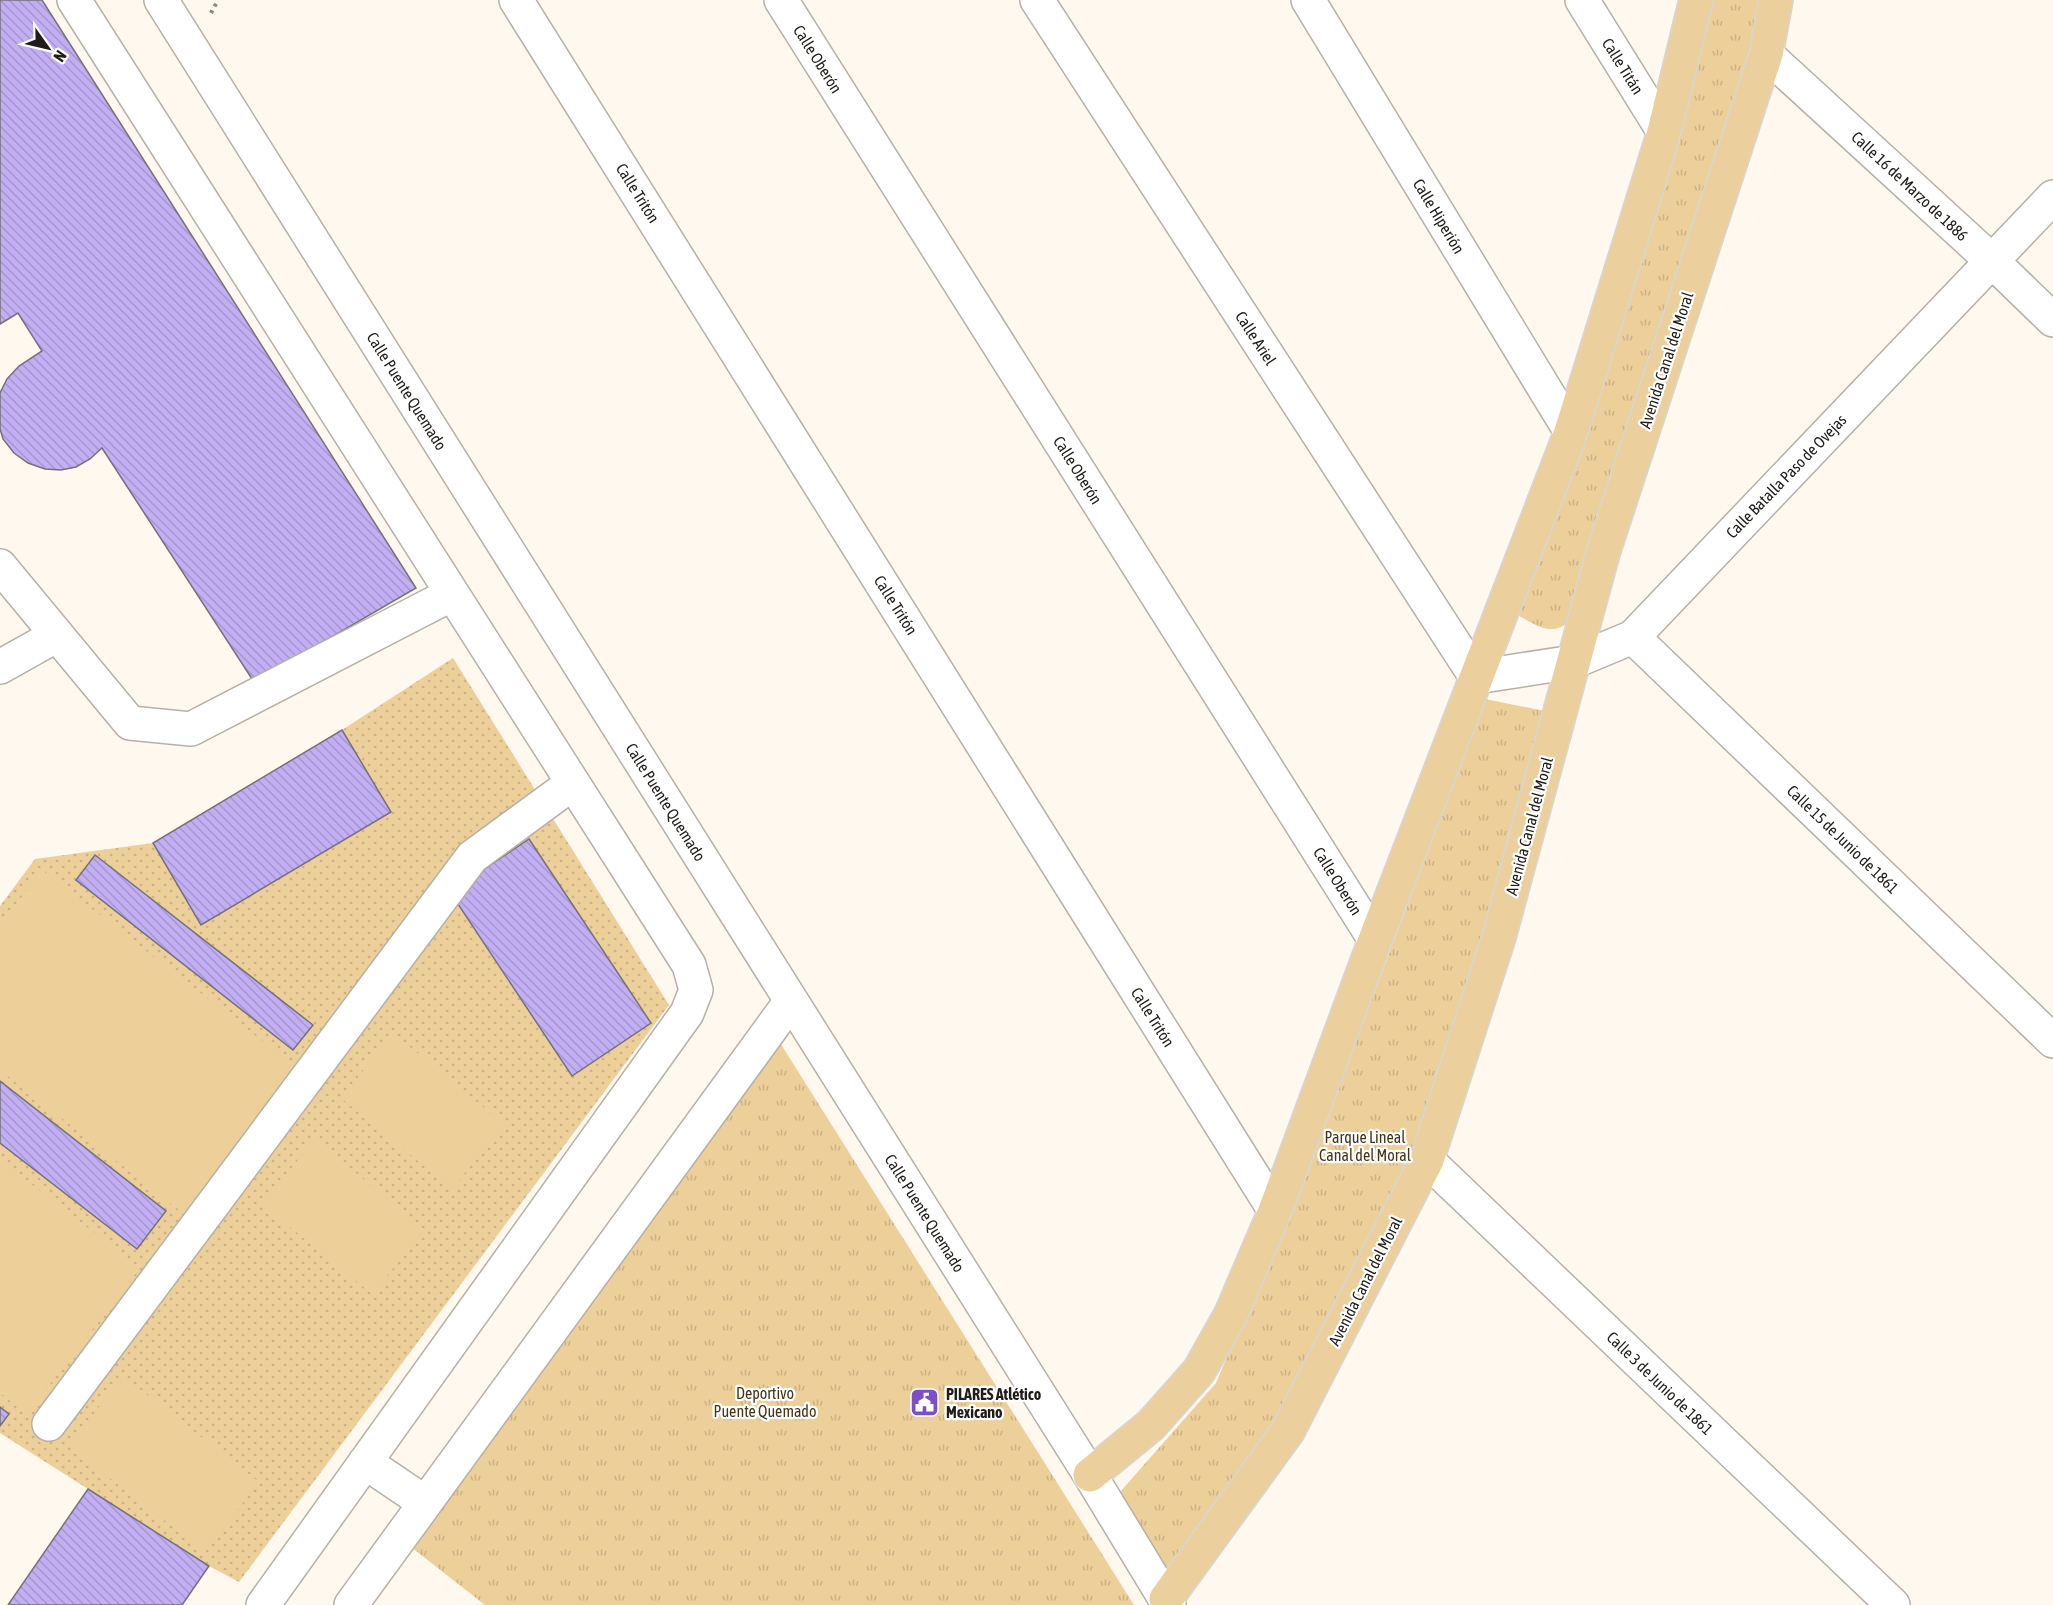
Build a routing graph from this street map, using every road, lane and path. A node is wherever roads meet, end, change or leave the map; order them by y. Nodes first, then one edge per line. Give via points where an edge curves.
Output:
1 (74, 0) edge
2 (160, 0) edge
3 (516, 0) edge
4 (781, 0) edge
5 (1037, 0) edge
6 (1308, 0) edge
7 (1582, 0) edge
8 (1696, 0) edge
9 (1776, 0) edge
10 (1766, 54) junction
11 (1664, 132) junction
12 (2053, 197) edge
13 (1992, 261) junction
14 (2053, 321) edge
15 (1571, 432) junction
16 (0, 567) edge
17 (452, 594) junction
18 (57, 635) junction
19 (1633, 636) junction
20 (1573, 662) junction
21 (0, 667) edge
22 (1476, 677) junction
23 (573, 783) junction
24 (1375, 940) junction
25 (791, 1001) junction
26 (2053, 1041) edge
27 (1427, 1160) junction
28 (1275, 1211) junction
29 (49, 1424) dead end
30 (365, 1462) junction
31 (1090, 1475) junction
32 (424, 1502) junction
33 (1167, 1602) edge
34 (263, 1605) edge
35 (351, 1605) edge
36 (1893, 1605) edge

1 - 17 street
2 - 25 street, Calle Puente Quemado
3 - 28 street, Calle Tritón
4 - 24 street, Calle Oberón
5 - 22 street, Calle Ariel
6 - 15 street, Calle Hiperión
7 - 11 street, Calle Titán
8 - 11 main road
9 - 10 main road, Avenida Canal del Moral
10 - 13 street, Calle 16 de Marzo de 1886
10 - 20 main road, Avenida Canal del Moral via 1607,541
11 - 15 main road
12 - 13 street, Calle Batalla Paso de Ovejas
13 - 14 street, Calle 16 de Marzo de 1886
13 - 19 street, Calle Batalla Paso de Ovejas
15 - 22 main road
16 - 18 street
17 - 18 street via 191,729 130,723
17 - 23 street
18 - 21 street
19 - 20 street, Calle Batalla Paso de Ovejas
19 - 26 street, Calle 15 de Junio de 1861
20 - 22 street, Calle Batalla Paso de Ovejas
20 - 27 main road, Avenida Canal del Moral via 1500,938
22 - 24 main road
23 - 29 street via 472,857
23 - 30 street via 689,965 696,990 687,1013
24 - 28 main road
25 - 31 street, Calle Puente Quemado
25 - 32 street
27 - 33 main road, Avenida Canal del Moral via 1288,1431
27 - 36 street, Calle 3 de Junio de 1861
28 - 31 main road via 1231,1314 1199,1371 1151,1425
30 - 32 street
30 - 34 street
31 - 33 street, Calle Puente Quemado
32 - 35 street

